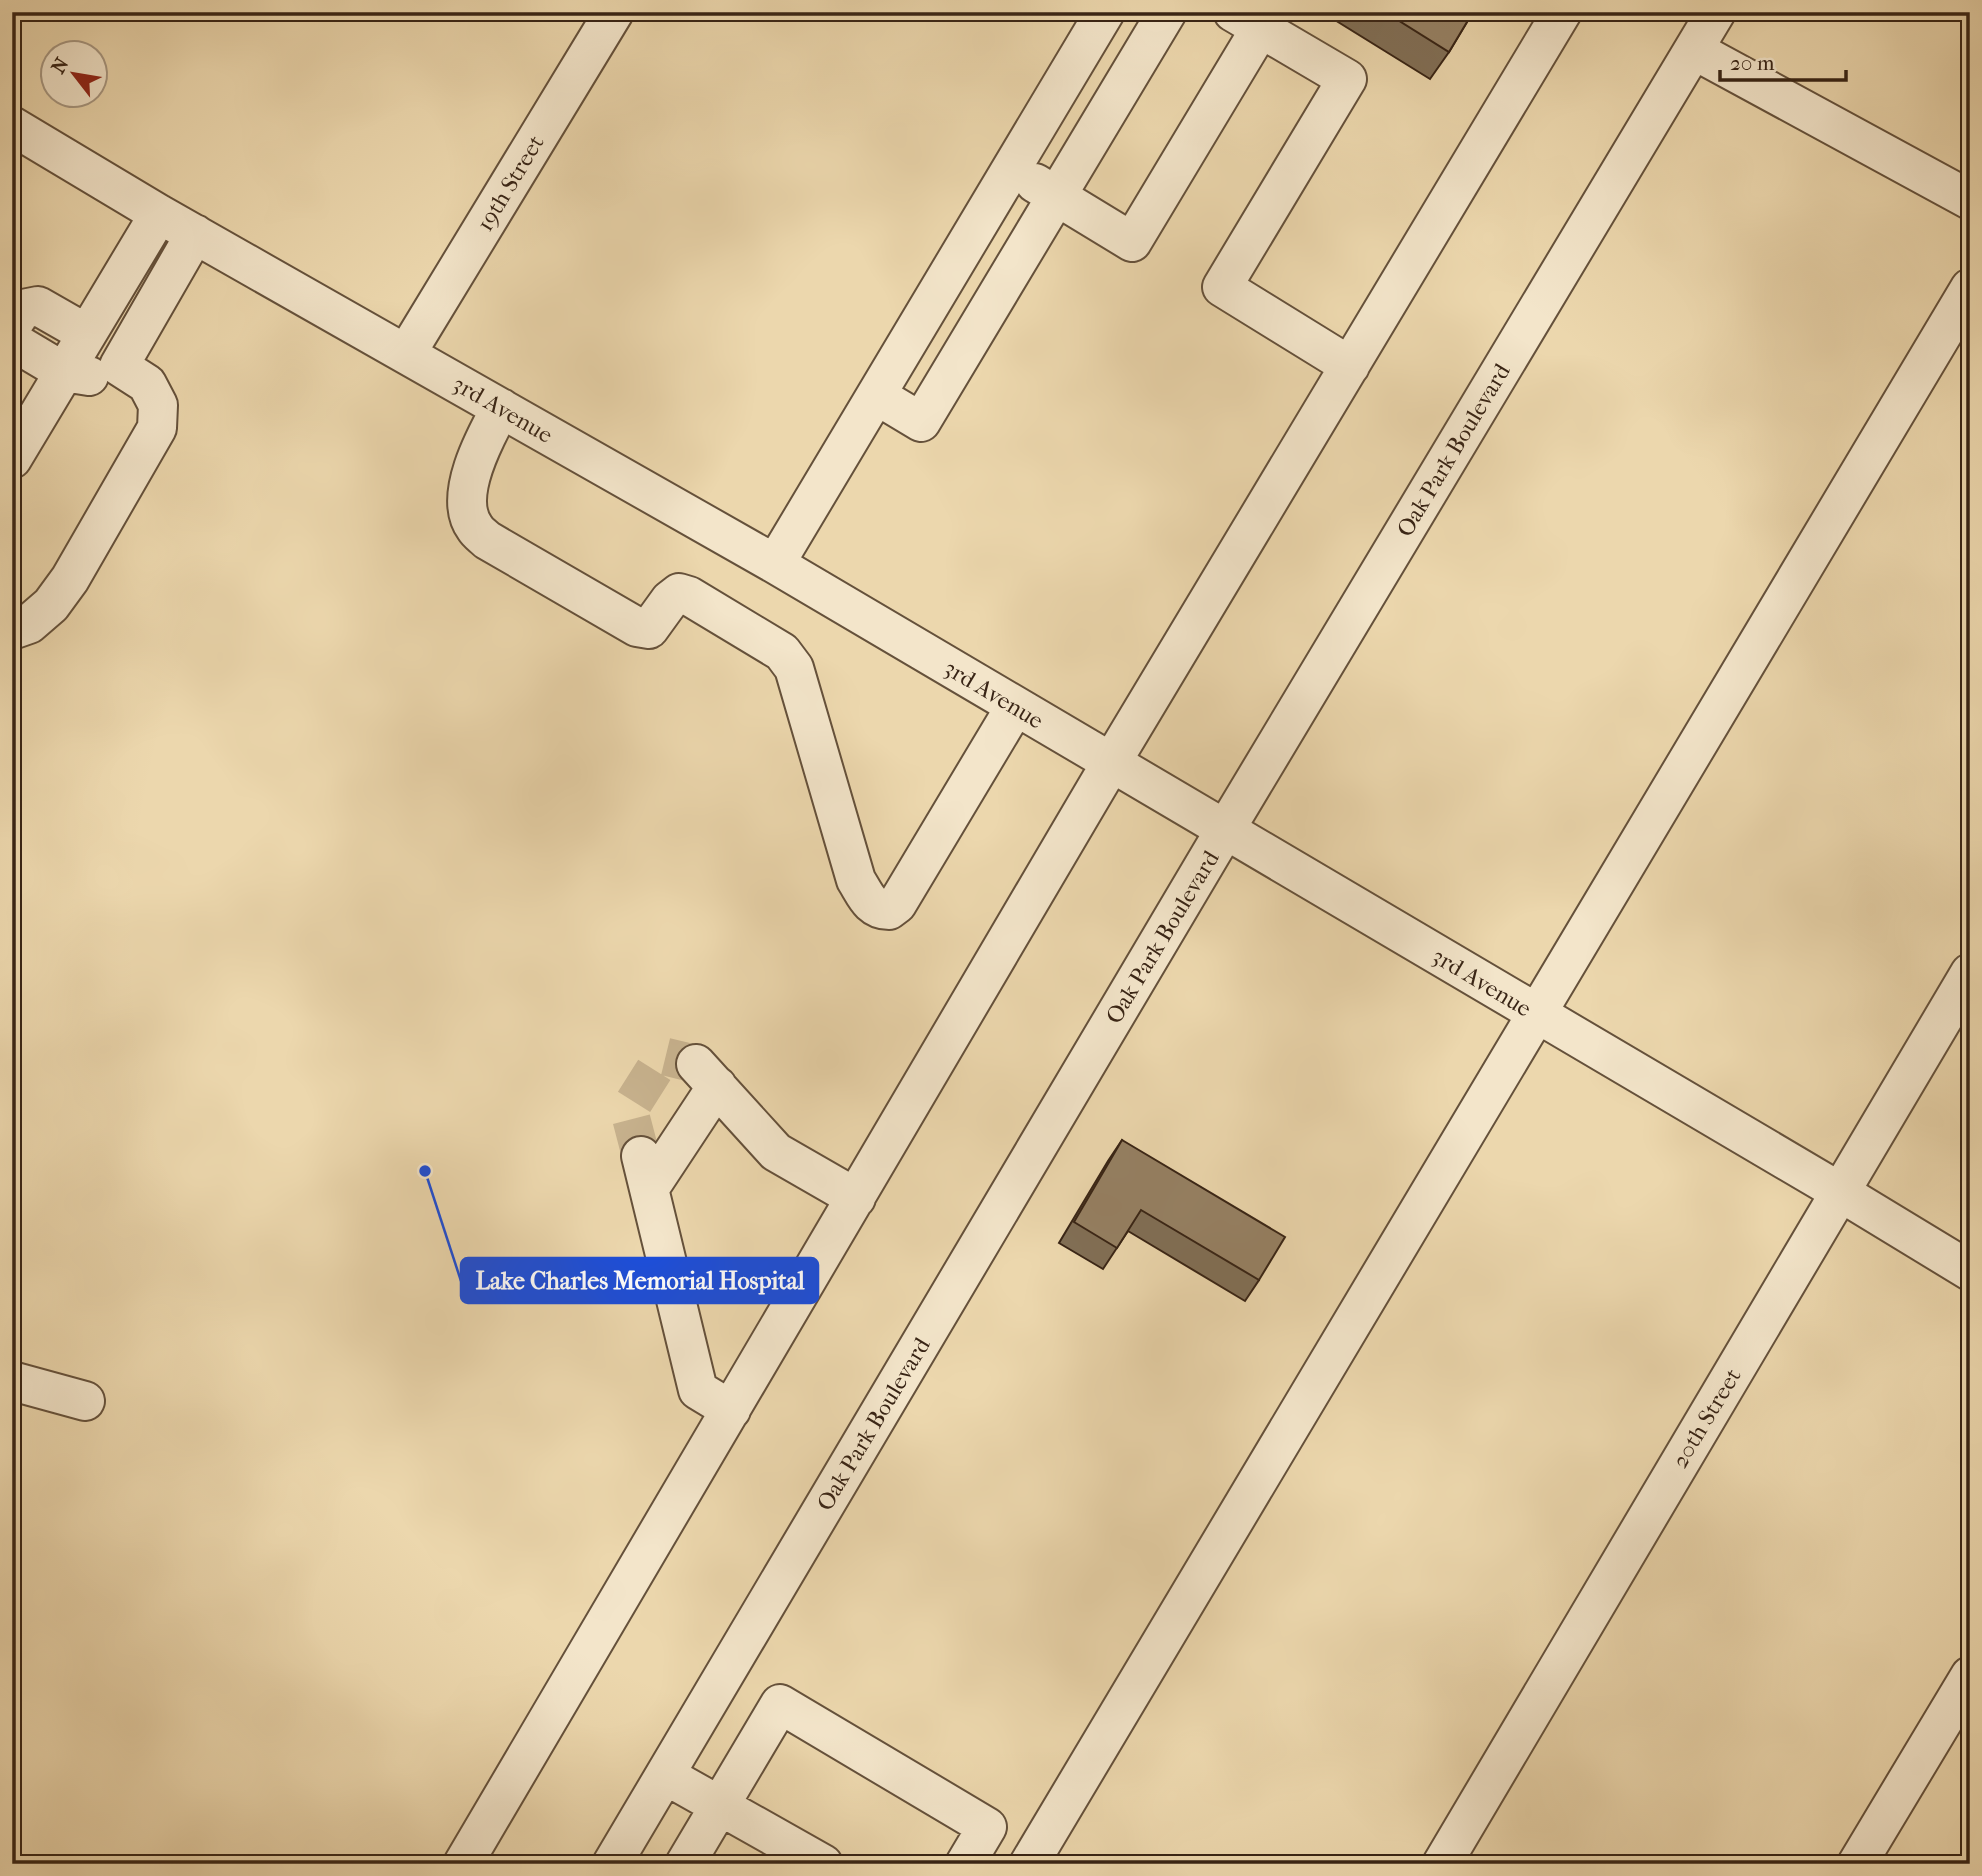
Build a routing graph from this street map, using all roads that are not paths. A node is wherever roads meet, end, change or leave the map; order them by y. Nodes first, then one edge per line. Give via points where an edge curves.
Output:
1 (614, 12) edge
2 (1105, 12) edge
3 (1167, 12) edge
4 (1562, 12) edge
5 (1716, 12) edge
6 (1246, 20) edge
7 (1694, 50) junction
8 (12, 126) edge
9 (1011, 169) junction
10 (1057, 196) junction
11 (1970, 200) edge
12 (159, 214) junction
13 (195, 234) junction
14 (1970, 288) edge
15 (12, 325) edge
16 (87, 334) junction
17 (12, 341) edge
18 (406, 354) junction
19 (119, 366) junction
20 (1350, 366) junction
21 (64, 372) junction
22 (876, 395) junction
23 (501, 408) junction
24 (12, 459) edge
25 (775, 564) junction
26 (12, 630) edge
27 (1015, 707) junction
28 (1111, 763) junction
29 (1226, 830) junction
30 (1970, 973) edge
31 (1536, 1013) junction
32 (1840, 1192) junction
33 (856, 1198) junction
34 (1970, 1271) edge
35 (12, 1381) edge
36 (85, 1401) dead end
37 (731, 1410) junction
38 (1970, 1676) edge
39 (664, 1775) junction
40 (719, 1805) junction
41 (463, 1864) edge
42 (612, 1864) edge
43 (685, 1864) edge
44 (823, 1864) edge
45 (965, 1864) edge
46 (1029, 1864) edge
47 (1442, 1864) edge
48 (1857, 1864) edge

1 - 18 street, 19th Street
2 - 9 street
3 - 10 street
4 - 20 street
5 - 7 street, Oak Park Boulevard
6 - 10 street via 1132,242
6 - 20 street via 1347,79 1222,287
7 - 11 street
7 - 29 street, Oak Park Boulevard
8 - 12 street, 3rd Avenue
9 - 10 street
9 - 22 street
10 - 22 street via 921,422
12 - 13 street, 3rd Avenue
12 - 16 street
13 - 18 street, 3rd Avenue
13 - 19 street
14 - 31 street
15 - 16 street via 23,309 38,306
16 - 21 street
17 - 21 street
18 - 23 street, 3rd Avenue
19 - 21 street via 105,376
19 - 26 street via 147,383 158,405 157,428 70,579 51,605 29,624
20 - 28 street
21 - 24 street
22 - 25 street
23 - 25 street, 3rd Avenue
23 - 27 street via 467,491 474,527 487,540 637,627 649,629 678,593 782,652 794,668 856,880 870,904 880,910 897,904
25 - 27 street, 3rd Avenue
27 - 28 street, 3rd Avenue
28 - 29 street, 3rd Avenue
28 - 33 street
29 - 31 street, 3rd Avenue
29 - 39 street, Oak Park Boulevard
30 - 32 street, 20th Street
31 - 32 street, 3rd Avenue
31 - 46 street
32 - 34 street, 3rd Avenue
32 - 47 street, 20th Street
33 - 37 street
33 - 37 street via 776,1152 706,1075 645,1172 698,1390
35 - 36 street
37 - 41 street
38 - 48 street
39 - 40 street
39 - 42 street, Oak Park Boulevard
40 - 43 street
40 - 44 street
40 - 45 street via 780,1704 987,1827

